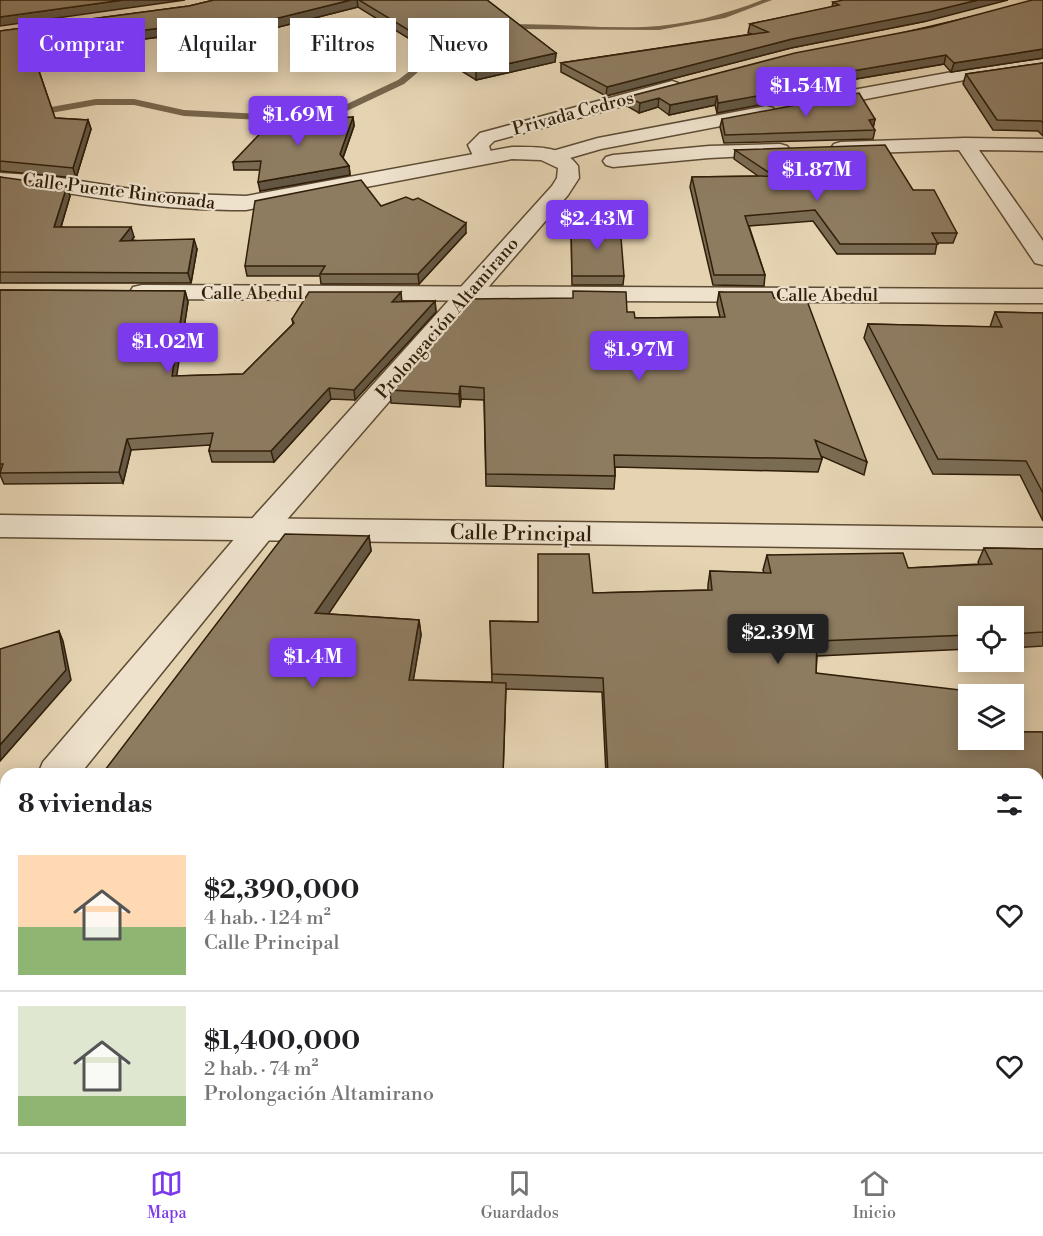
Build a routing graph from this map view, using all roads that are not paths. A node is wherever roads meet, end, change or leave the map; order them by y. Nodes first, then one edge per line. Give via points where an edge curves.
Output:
1 (1043, 64) edge
2 (687, 83) edge
3 (965, 144) junction
4 (1043, 145) edge
5 (825, 148) edge
6 (802, 149) edge
7 (483, 158) junction
8 (562, 161) junction
9 (0, 179) edge
10 (1043, 258) edge
11 (118, 292) edge
12 (470, 293) junction
13 (1043, 296) edge
14 (0, 526) edge
15 (259, 531) junction
16 (1043, 539) edge
17 (62, 768) edge

1 - 8 street via 980,72 598,144
2 - 7 street, Privada Cedros via 487,137 478,145
3 - 4 street
3 - 5 street
3 - 10 street
6 - 8 street, Calle Puente Rinconada
7 - 8 street, Calle Puente Rinconada via 536,153
7 - 9 street, Calle Puente Rinconada via 246,203 203,204 32,179
8 - 12 street, Prolongación Altamirano via 568,178 560,190
11 - 12 street, Calle Abedul
12 - 13 street, Calle Abedul
12 - 15 street, Prolongación Altamirano
14 - 15 street, Calle Principal
15 - 16 street, Calle Principal
15 - 17 street, Prolongación Altamirano

